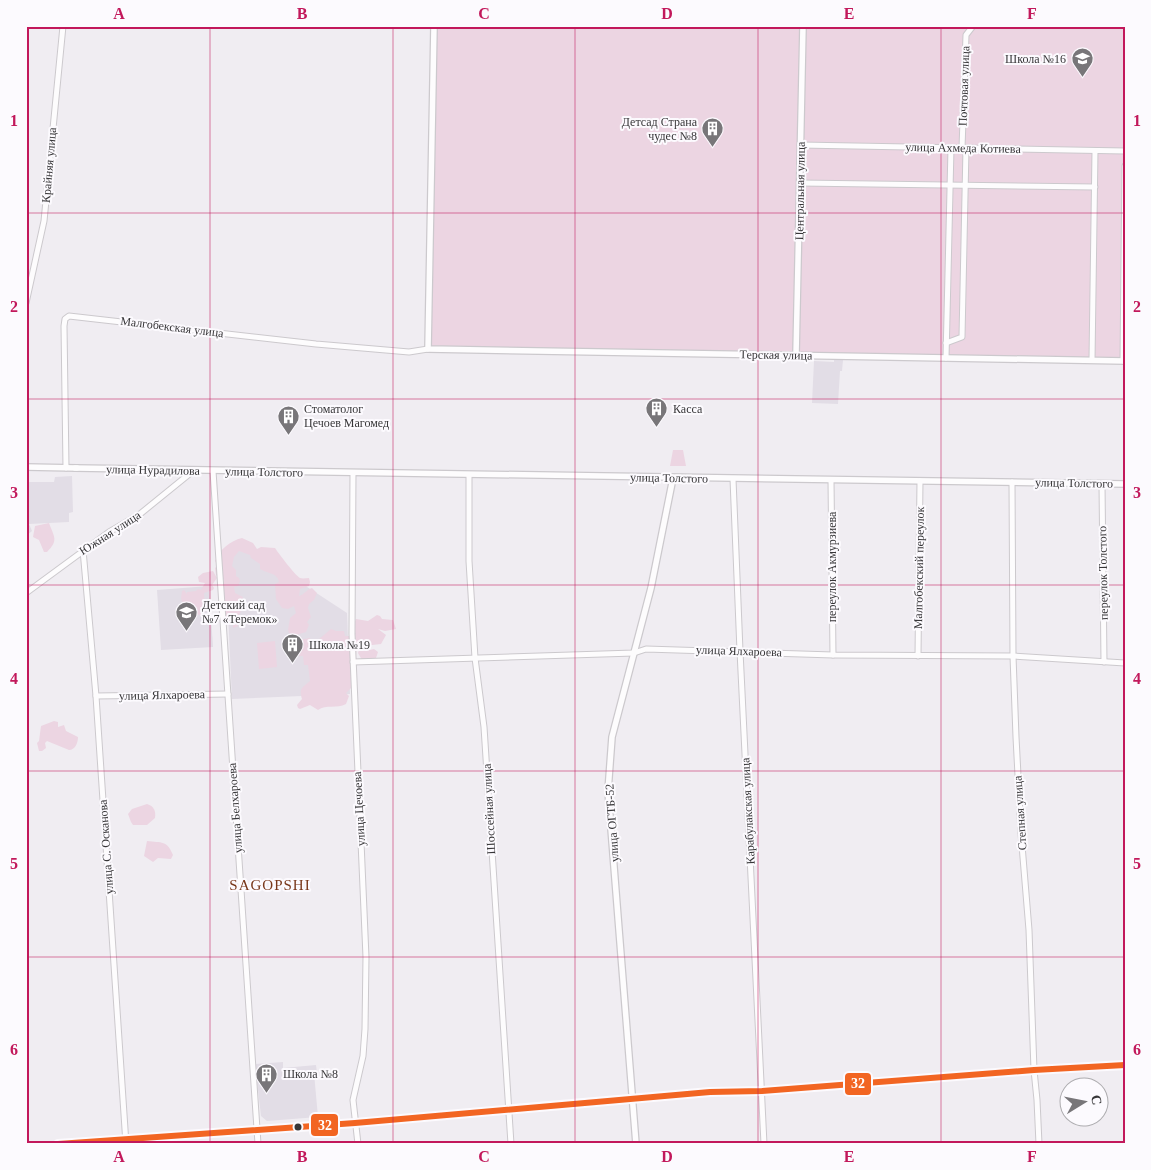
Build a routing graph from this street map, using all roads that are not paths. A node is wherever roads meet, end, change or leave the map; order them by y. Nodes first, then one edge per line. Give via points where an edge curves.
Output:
1 (63, 26) edge
2 (434, 26) edge
3 (803, 26) edge
4 (973, 26) edge
5 (800, 145) junction
6 (951, 148) junction
7 (964, 148) junction
8 (1095, 151) junction
9 (1125, 151) edge
10 (1125, 166) edge
11 (800, 183) junction
12 (951, 185) junction
13 (966, 185) junction
14 (1095, 187) junction
15 (26, 303) edge
16 (946, 343) junction
17 (428, 349) junction
18 (796, 355) junction
19 (946, 358) junction
20 (1092, 360) junction
21 (1124, 361) edge
22 (26, 467) edge
23 (66, 468) junction
24 (75, 468) junction
25 (192, 471) junction
26 (214, 471) junction
27 (353, 473) junction
28 (469, 475) junction
29 (673, 478) junction
30 (733, 478) junction
31 (831, 480) junction
32 (920, 481) junction
33 (1012, 482) junction
34 (1102, 484) junction
35 (1125, 484) edge
36 (83, 550) junction
37 (26, 593) edge
38 (740, 651) junction
39 (634, 653) junction
40 (833, 655) junction
41 (918, 656) junction
42 (1013, 656) junction
43 (475, 658) junction
44 (353, 662) junction
45 (1104, 662) junction
46 (1125, 663) edge
47 (228, 694) junction
48 (96, 696) junction
49 (1125, 1065) edge
50 (1034, 1070) junction
51 (762, 1091) junction
52 (634, 1099) junction
53 (510, 1110) junction
54 (355, 1123) junction
55 (256, 1130) junction
56 (126, 1142) edge
57 (58, 1144) edge
58 (258, 1144) edge
59 (358, 1144) edge
60 (512, 1144) edge
61 (636, 1144) edge
62 (764, 1144) edge
63 (1039, 1144) edge

1 - 15 street, Крайняя улица via 44,221
2 - 17 street
3 - 5 street, Центральная улица
4 - 7 street, Почтовая улица via 966,35
5 - 6 street, улица Ахмеда Котиева
5 - 11 street, Центральная улица
6 - 7 street, улица Ахмеда Котиева
6 - 12 street
7 - 8 street, улица Ахмеда Котиева
7 - 13 street, Почтовая улица
8 - 9 street, улица Ахмеда Котиева
8 - 14 street
10 - 21 street
11 - 12 street
11 - 18 street, Центральная улица
12 - 13 street
12 - 16 street
13 - 14 street
13 - 16 street, Почтовая улица via 962,337
14 - 20 street
16 - 19 street
17 - 18 street, Терская улица
17 - 23 street, Малгобекская улица via 409,352 316,344 69,316 64,326
18 - 19 street, Терская улица
19 - 20 street, Терская улица
20 - 21 street, Терская улица
22 - 23 street, улица Нурадилова
23 - 24 street, улица Нурадилова
24 - 25 street, улица Нурадилова
24 - 26 street, улица Нурадилова
25 - 26 street, улица Нурадилова
25 - 36 street, Южная улица via 140,514
26 - 27 street, улица Толстого
26 - 47 street, улица Белхароева
27 - 28 street, улица Толстого
27 - 44 street, улица Цечоева
28 - 29 street, улица Толстого
28 - 43 street, Шоссейная улица via 469,561
29 - 30 street, улица Толстого
29 - 39 street, улица ОГТБ-52
30 - 31 street, улица Толстого
30 - 38 street, Карабулакская улица
31 - 32 street, улица Толстого
31 - 40 street, переулок Акмурзиева
32 - 33 street, улица Толстого
32 - 41 street, Малгобекский переулок
33 - 34 street, улица Толстого
33 - 42 street, Степная улица
34 - 35 street, улица Толстого
34 - 45 street, переулок Толстого
36 - 37 street, Южная улица
36 - 48 street, улица С. Осканова
38 - 39 street, улица Ялхароева via 646,649
38 - 40 street, улица Ялхароева
38 - 51 street, Карабулакская улица
39 - 43 street, улица Ялхароева
39 - 52 street, улица ОГТБ-52 via 612,737 608,790
40 - 41 street, улица Ялхароева
41 - 42 street, улица Ялхароева
42 - 45 street, улица Ялхароева
42 - 50 street, Степная улица
43 - 44 street, улица Ялхароева
43 - 53 street, Шоссейная улица via 484,727
44 - 54 street, улица Цечоева via 366,957 365,1029 363,1056 353,1100
45 - 46 street, улица Ялхароева
47 - 48 street, улица Ялхароева
47 - 55 street, улица Белхароева
48 - 56 street, улица С. Осканова
49 - 50 street
50 - 51 street
50 - 63 street, Степная улица
51 - 52 street
51 - 62 street, Карабулакская улица
52 - 53 street
52 - 61 street, улица ОГТБ-52
53 - 54 street
53 - 60 street, Шоссейная улица
54 - 55 street
54 - 59 street, улица Цечоева
55 - 56 street
55 - 58 street, улица Белхароева
56 - 57 street

